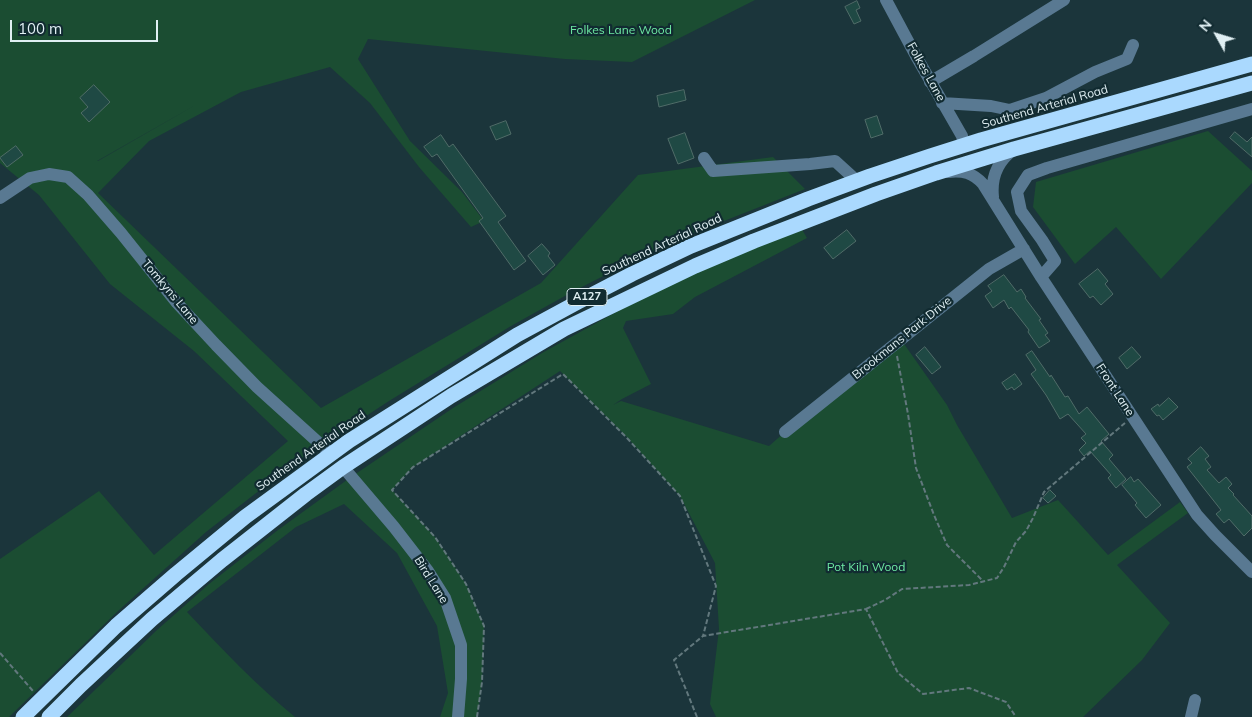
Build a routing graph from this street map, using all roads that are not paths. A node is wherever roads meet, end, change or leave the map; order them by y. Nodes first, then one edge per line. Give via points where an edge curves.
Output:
1 (886, 0) edge
2 (1064, 0) edge
3 (1133, 45) dead end
4 (1252, 64) edge
5 (930, 82) junction
6 (1252, 82) edge
7 (942, 103) junction
8 (1252, 109) edge
9 (964, 145) junction
10 (1014, 149) junction
11 (704, 158) dead end
12 (936, 173) junction
13 (857, 181) junction
14 (0, 198) edge
15 (993, 198) junction
16 (1024, 250) junction
17 (1041, 278) junction
18 (785, 432) dead end
19 (330, 453) junction
20 (342, 467) junction
21 (1252, 572) edge
22 (1195, 700) dead end
23 (23, 717) edge
24 (49, 717) edge
25 (458, 717) edge
26 (1191, 717) edge

1 - 5 street, Folkes Lane
2 - 5 street
3 - 7 street via 1127,60 1095,72 1046,98 1010,110
4 - 9 highway, Southend Arterial Road / A127
5 - 7 street, Folkes Lane
6 - 10 highway, A127
7 - 9 street, Folkes Lane
8 - 17 street via 1028,175 1017,192 1021,211 1055,261
9 - 13 highway, Southend Arterial Road / A127
10 - 12 highway, A127
10 - 15 street via 996,170
11 - 13 street via 713,171 835,161
12 - 15 street, Front Lane via 968,173 979,179
12 - 20 highway, A127 via 754,241 564,329 451,396
13 - 19 highway, Southend Arterial Road / A127 via 691,246 632,274 517,335
14 - 19 street, Tomkyns Lane via 30,178 49,174 68,178 88,195 176,303 216,345
15 - 16 street, Front Lane
16 - 17 street, Front Lane
16 - 18 street, Brookmans Park Drive via 989,269
17 - 21 street, Front Lane via 1197,515
19 - 23 highway, Southend Arterial Road / A127 via 176,574 116,626
20 - 24 highway, A127 via 152,619
20 - 25 street, Bird Lane via 394,527 445,598 461,645
22 - 26 street

